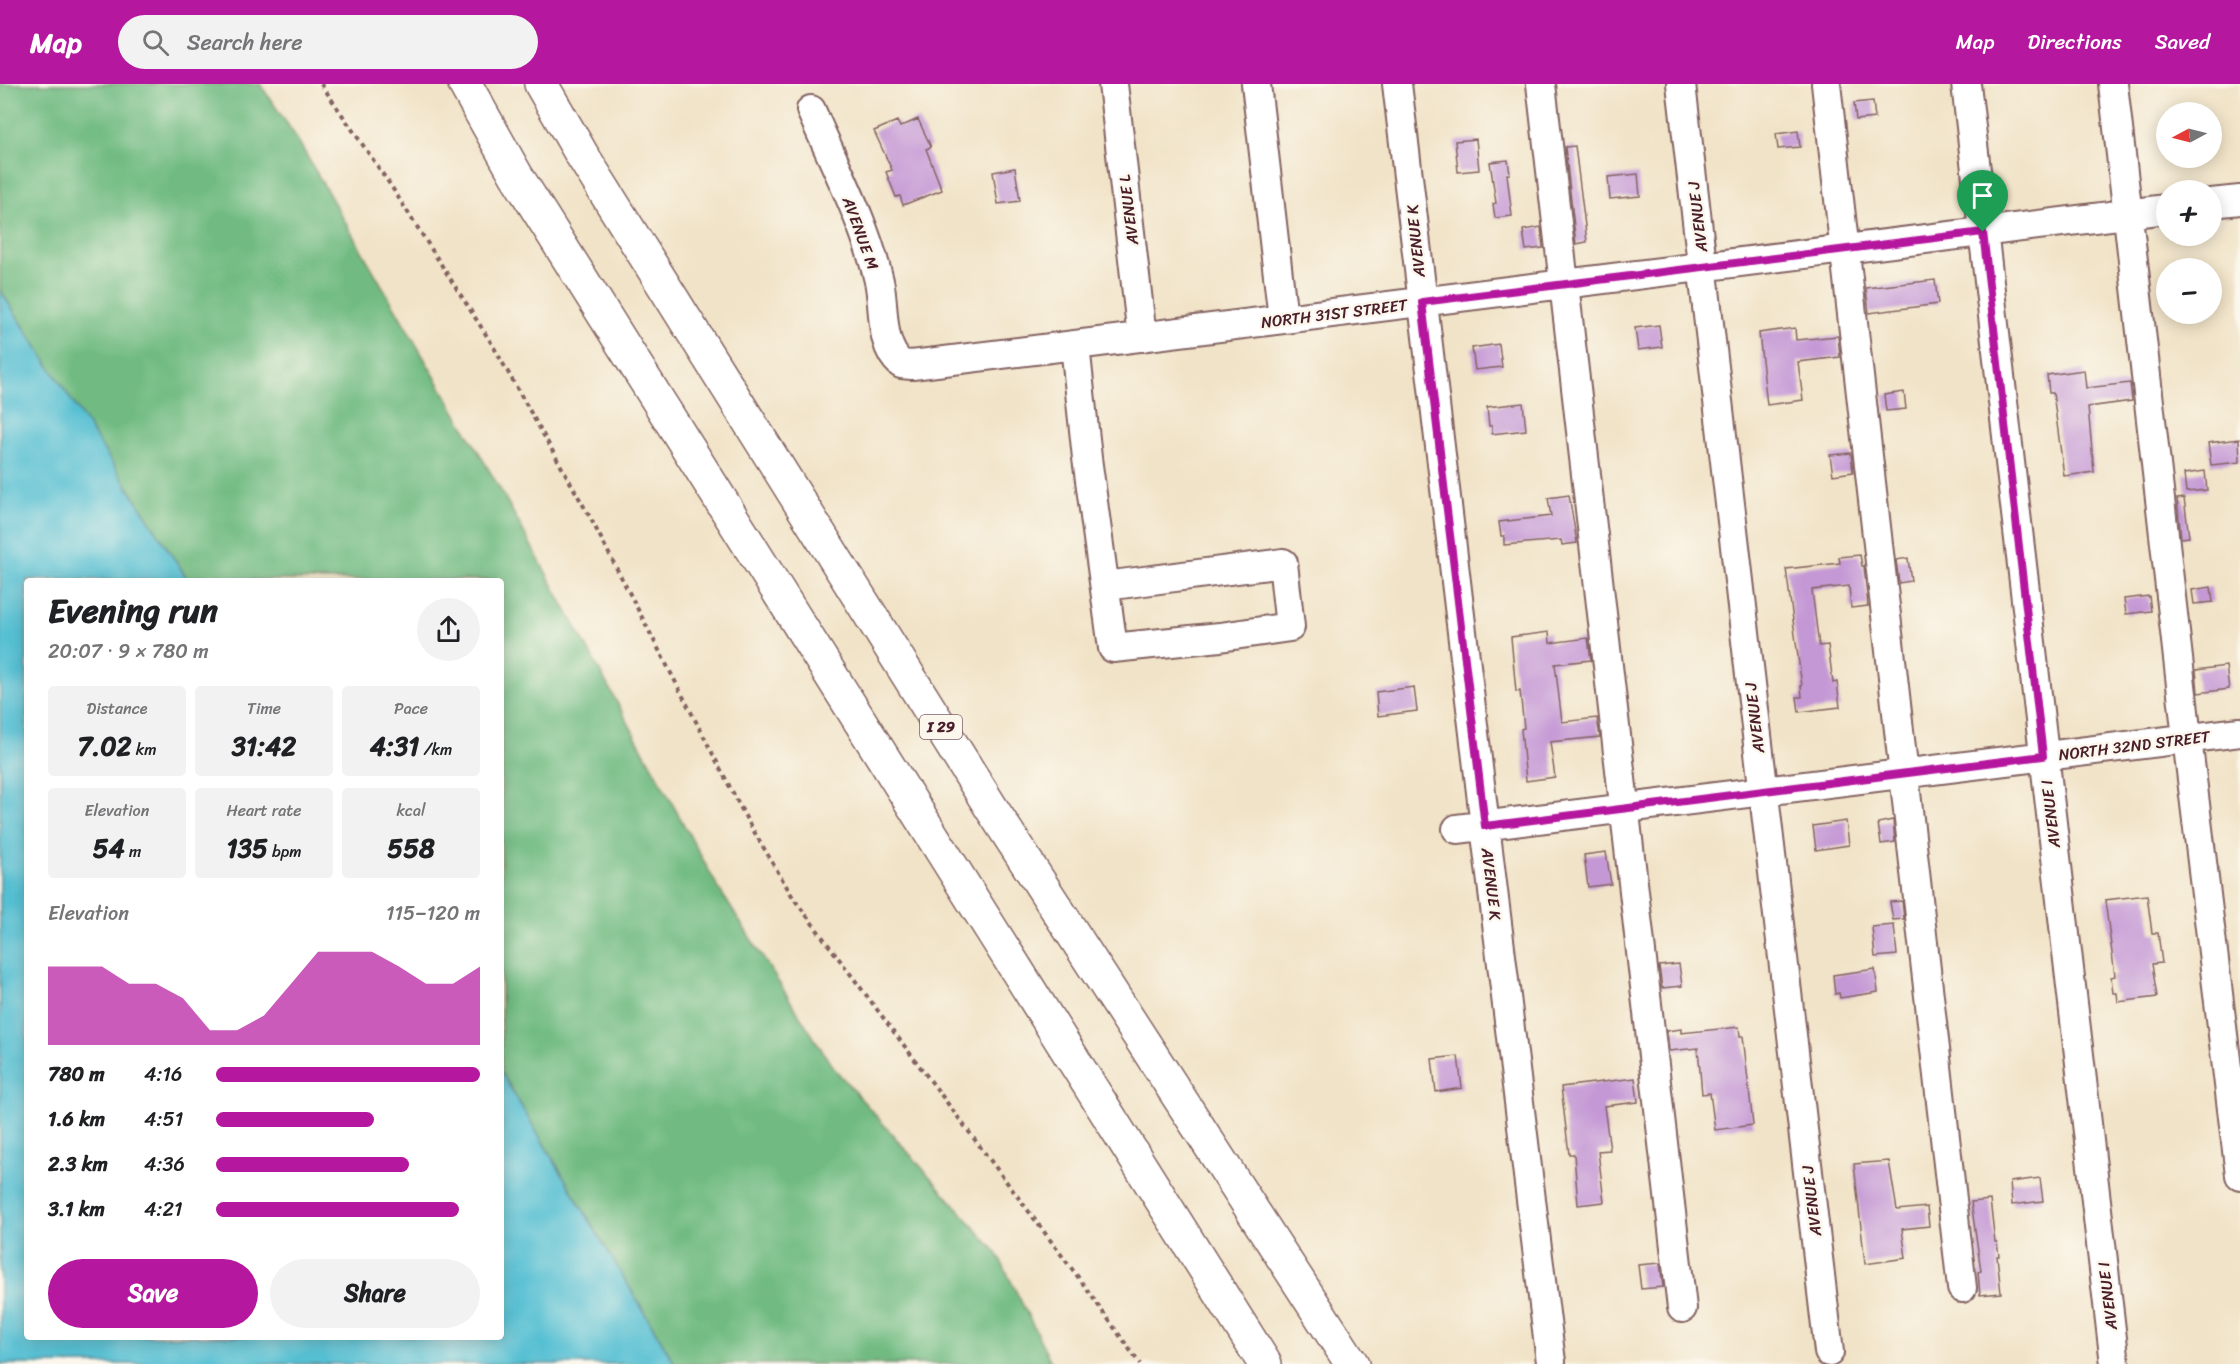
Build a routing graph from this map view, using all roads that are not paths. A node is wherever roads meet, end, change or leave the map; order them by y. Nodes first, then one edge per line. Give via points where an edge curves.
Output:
1 (465, 84) edge
2 (541, 84) edge
3 (1113, 84) edge
4 (1256, 84) edge
5 (1397, 84) edge
6 (1541, 84) edge
7 (1681, 84) edge
8 (1826, 84) edge
9 (1966, 84) edge
10 (2113, 84) edge
11 (811, 110) dead end
12 (2240, 200) edge
13 (2222, 202) edge
14 (2156, 210) edge
15 (2128, 214) junction
16 (1983, 232) junction
17 (1845, 249) junction
18 (1702, 267) junction
19 (1564, 284) junction
20 (1422, 302) junction
21 (1283, 319) junction
22 (1142, 337) junction
23 (1075, 345) junction
24 (896, 359) joint
25 (1105, 586) junction
26 (2240, 732) edge
27 (2187, 738) junction
28 (2043, 756) junction
29 (1905, 774) junction
30 (1763, 792) junction
31 (1626, 809) junction
32 (1471, 828) junction
33 (2240, 1175) edge
34 (1962, 1288) dead end
35 (1683, 1308) dead end
36 (1829, 1352) dead end
37 (1551, 1362) dead end
38 (1265, 1364) edge
39 (1352, 1364) edge
40 (2115, 1364) edge

1 - 38 highway via 516,175
2 - 39 highway, I 29 via 992,809
3 - 22 street, AVENUE L
4 - 21 street
5 - 20 street, AVENUE K
6 - 19 street
7 - 18 street, AVENUE J
8 - 17 street
9 - 16 street, AVENUE I
10 - 15 street
11 - 24 street, AVENUE M via 869,248 879,282 890,351
12 - 13 street
14 - 15 street, NORTH 31ST STREET
15 - 16 street, NORTH 31ST STREET
15 - 27 street
16 - 17 street, NORTH 31ST STREET
16 - 28 street, AVENUE I
17 - 18 street, NORTH 31ST STREET
17 - 29 street
18 - 19 street, NORTH 31ST STREET
18 - 30 street, AVENUE J
19 - 20 street, NORTH 31ST STREET
19 - 31 street
20 - 21 street, NORTH 31ST STREET
20 - 32 street, AVENUE K
21 - 22 street, NORTH 31ST STREET
22 - 23 street, NORTH 31ST STREET
23 - 24 street, NORTH 31ST STREET via 912,365
23 - 25 street
25 - 25 street via 1113,648 1290,627 1283,563
26 - 27 street, NORTH 32ND STREET
27 - 28 street, NORTH 32ND STREET
27 - 33 street
28 - 29 street, NORTH 32ND STREET
28 - 40 street, AVENUE I
29 - 30 street, NORTH 32ND STREET
29 - 34 street
30 - 31 street, NORTH 32ND STREET
30 - 36 street, AVENUE J
31 - 32 street, NORTH 32ND STREET
31 - 35 street
32 - 37 street, AVENUE K

